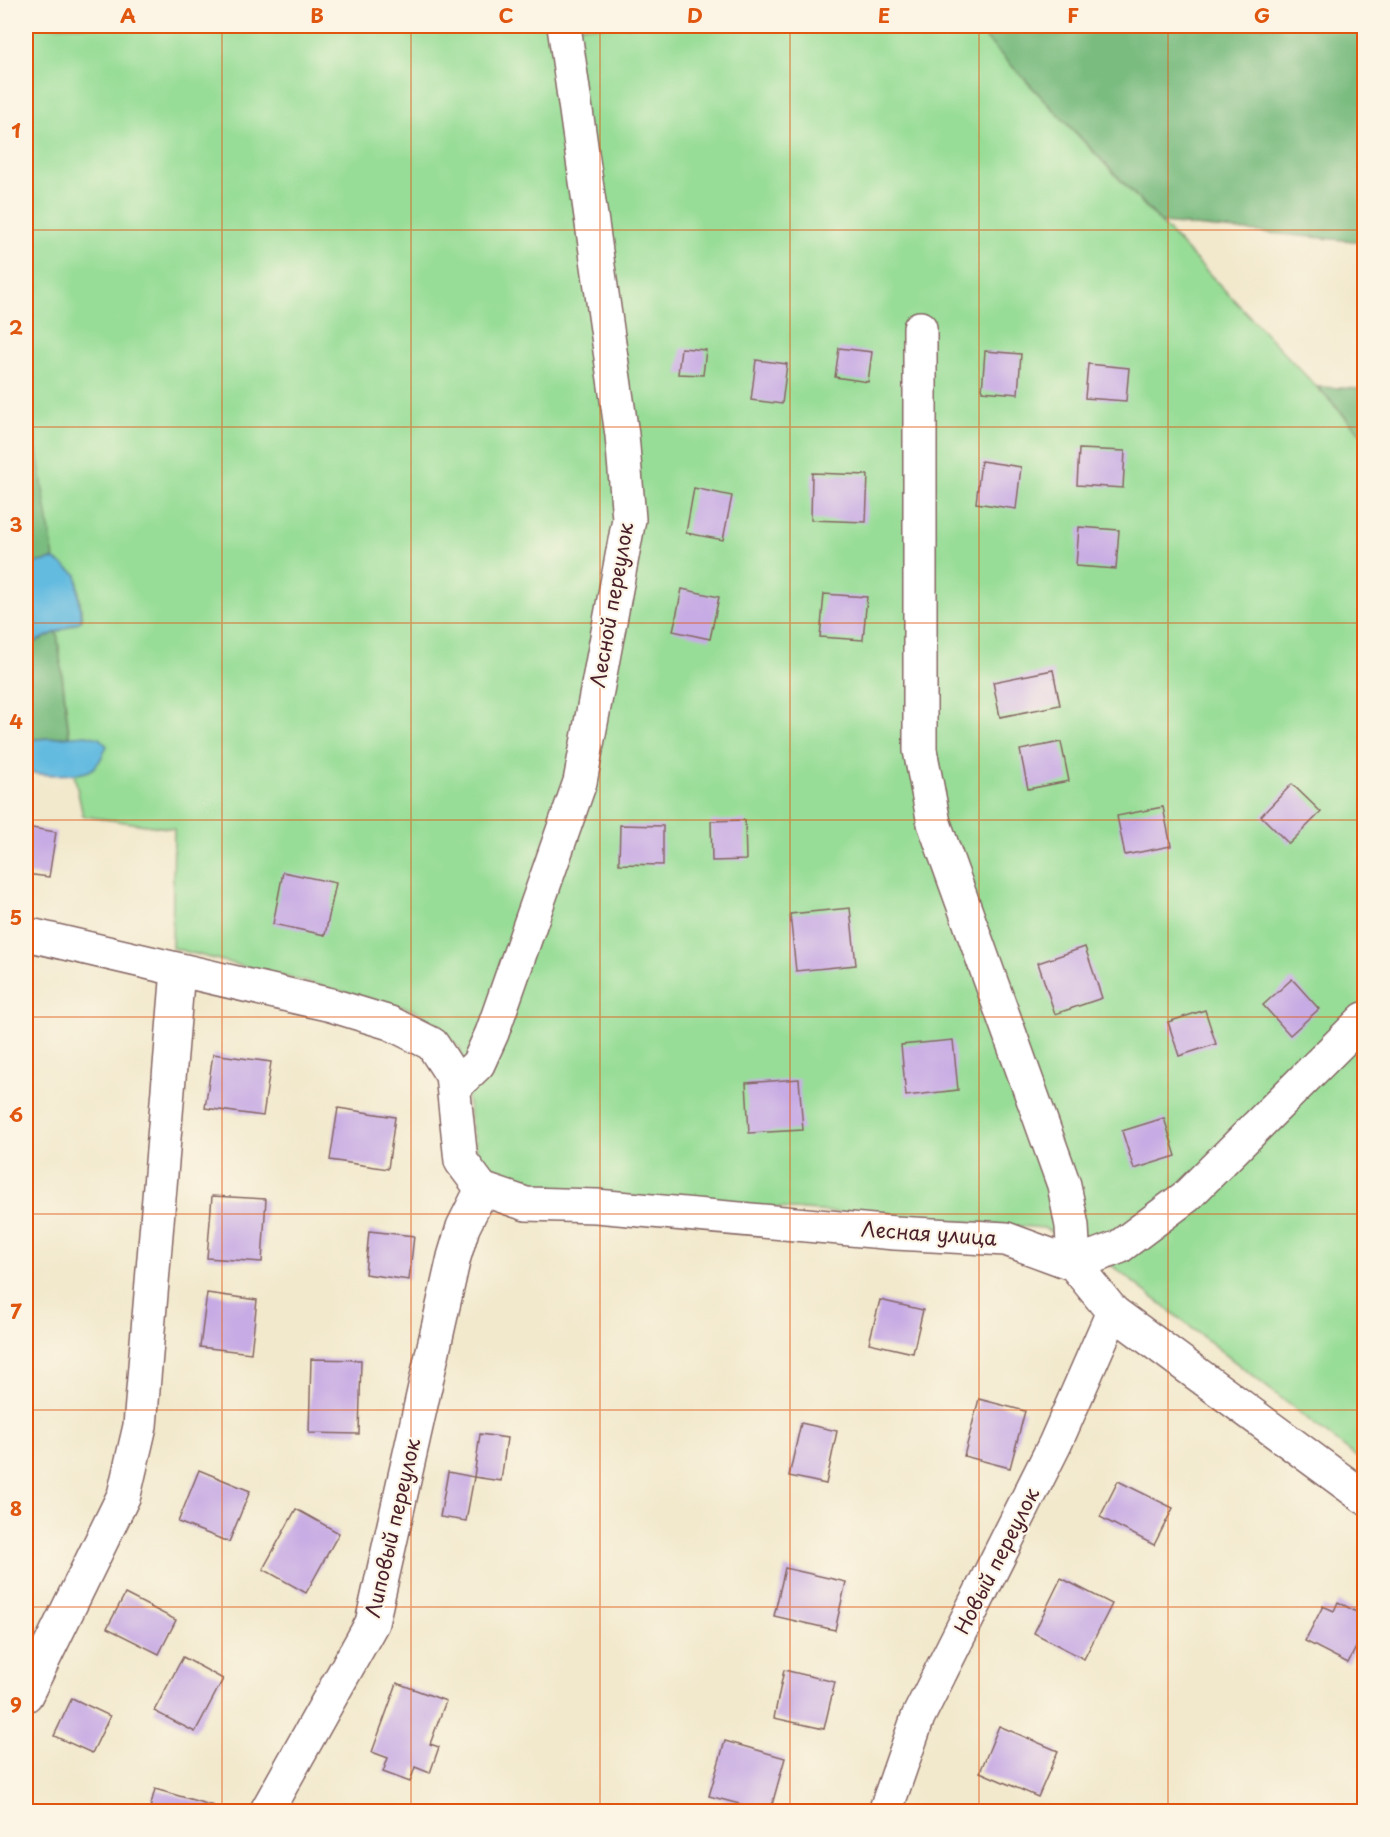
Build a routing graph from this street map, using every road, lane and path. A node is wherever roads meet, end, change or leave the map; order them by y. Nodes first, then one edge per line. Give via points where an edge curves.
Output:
1 (564, 26) edge
2 (920, 328) dead end
3 (26, 934) edge
4 (178, 970) junction
5 (1365, 1019) edge
6 (453, 1087) junction
7 (482, 1189) junction
8 (1074, 1264) junction
9 (1113, 1312) junction
10 (1365, 1497) edge
11 (26, 1695) edge
12 (266, 1812) edge
13 (885, 1812) edge

1 - 6 street, Лесной переулок via 622,435 629,519 580,782 492,1033 478,1064
2 - 8 street via 920,750 934,823 1064,1185
3 - 4 street
4 - 6 street via 331,1005 390,1023 432,1044 452,1075
4 - 11 street via 140,1426 124,1496
5 - 8 street via 1186,1196 1119,1247
6 - 7 street via 461,1161
7 - 8 street, Лесная улица via 526,1204 596,1206 1006,1239
7 - 12 street, Липовый переулок via 463,1227 454,1257 372,1623
8 - 9 street
9 - 10 street
9 - 13 street, Новый переулок via 1055,1444 918,1718

